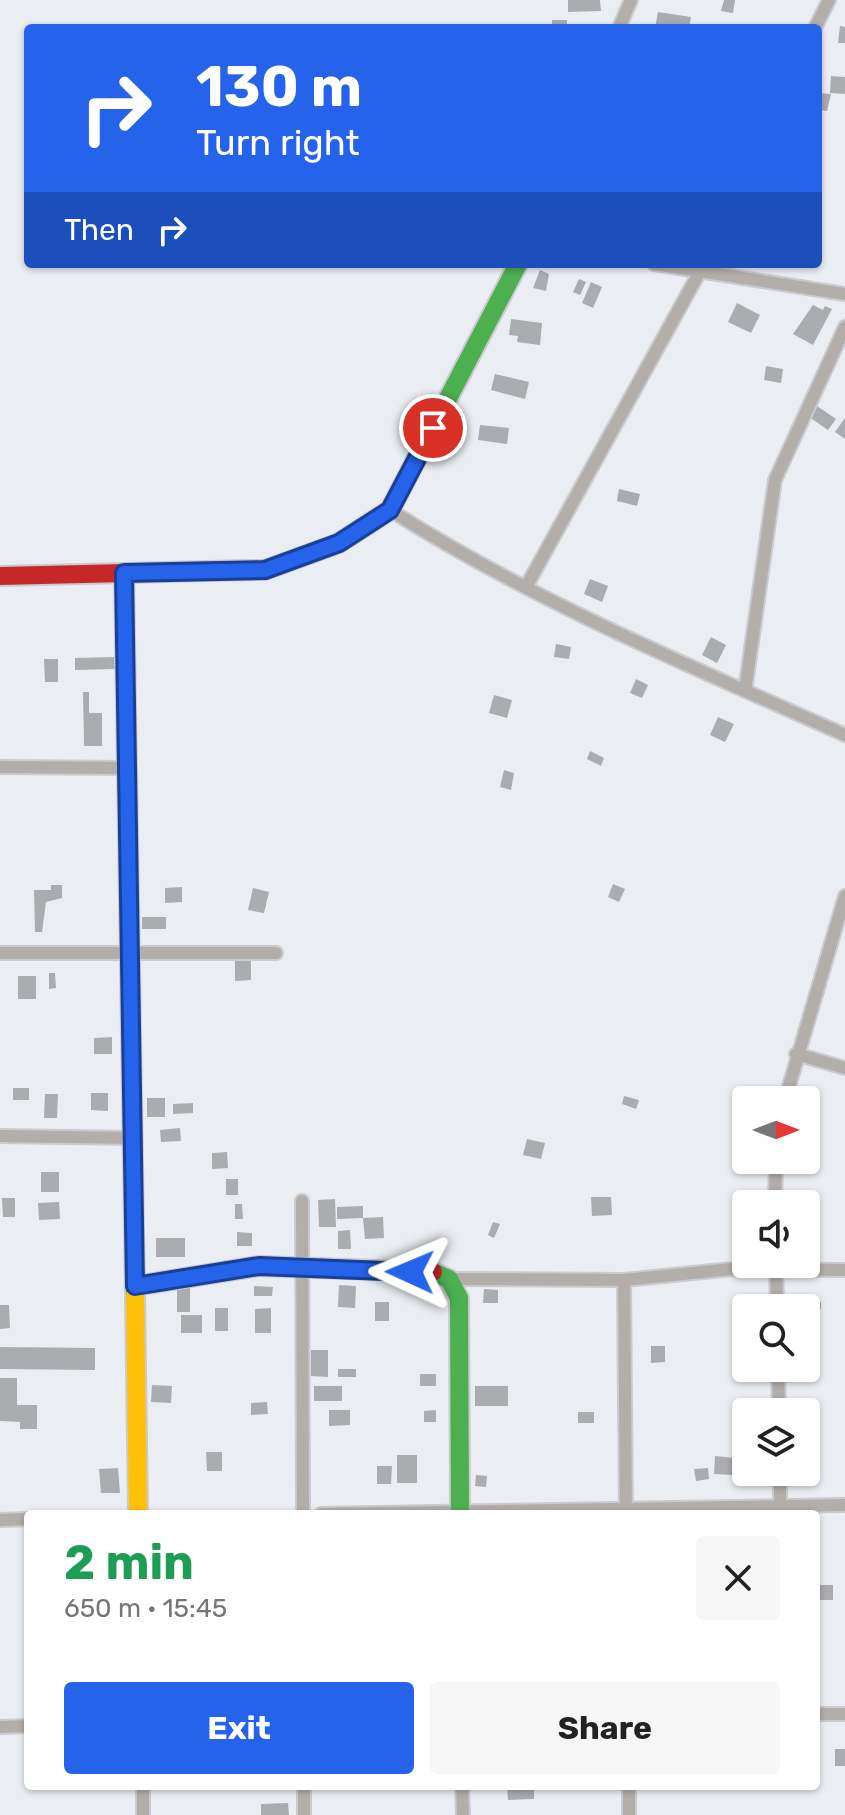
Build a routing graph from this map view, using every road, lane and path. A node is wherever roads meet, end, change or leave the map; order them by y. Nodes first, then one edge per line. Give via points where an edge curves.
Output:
1 (631, 0) edge
2 (829, 0) edge
3 (621, 24) edge
4 (817, 24) edge
5 (516, 268) edge
6 (703, 268) edge
7 (845, 294) edge
8 (845, 327) edge
9 (390, 510) junction
10 (124, 573) junction
11 (0, 576) edge
12 (526, 587) junction
13 (745, 691) junction
14 (845, 735) edge
15 (0, 767) edge
16 (127, 768) junction
17 (845, 896) edge
18 (0, 953) edge
19 (130, 953) junction
20 (276, 953) dead end
21 (796, 1054) junction
22 (845, 1068) edge
23 (788, 1086) edge
24 (0, 1136) edge
25 (132, 1138) junction
26 (302, 1201) dead end
27 (732, 1269) edge
28 (820, 1269) edge
29 (302, 1270) junction
30 (845, 1270) edge
31 (449, 1279) junction
32 (624, 1280) junction
33 (135, 1286) junction
34 (780, 1486) edge
35 (845, 1505) edge
36 (138, 1510) edge
37 (303, 1510) edge
38 (460, 1510) edge
39 (626, 1510) edge
40 (780, 1510) edge
41 (24, 1519) edge
42 (0, 1520) edge
43 (820, 1714) edge
44 (845, 1714) edge
45 (24, 1726) edge
46 (0, 1727) edge
47 (143, 1790) edge
48 (304, 1790) edge
49 (462, 1790) edge
50 (629, 1790) edge
51 (143, 1815) edge
52 (304, 1815) edge
53 (463, 1815) edge
54 (629, 1815) edge

1 - 3 street
2 - 4 street
5 - 9 street
6 - 7 street
6 - 12 street
8 - 13 street via 775,480
9 - 10 street via 339,543 265,570
9 - 12 street via 454,551
10 - 11 street
10 - 16 street
12 - 13 street via 668,659
13 - 14 street
15 - 16 street
16 - 19 street
17 - 21 street
18 - 19 street
19 - 20 street
19 - 25 street
21 - 22 street
21 - 23 street
24 - 25 street
25 - 33 street
26 - 29 street
27 - 32 street
28 - 30 street
29 - 31 street via 437,1272
29 - 33 street via 259,1266
29 - 37 street
31 - 32 street
31 - 38 street via 459,1298
32 - 39 street
33 - 36 street
34 - 40 street
35 - 40 street
41 - 42 street
43 - 44 street
45 - 46 street
47 - 51 street
48 - 52 street
49 - 53 street
50 - 54 street

